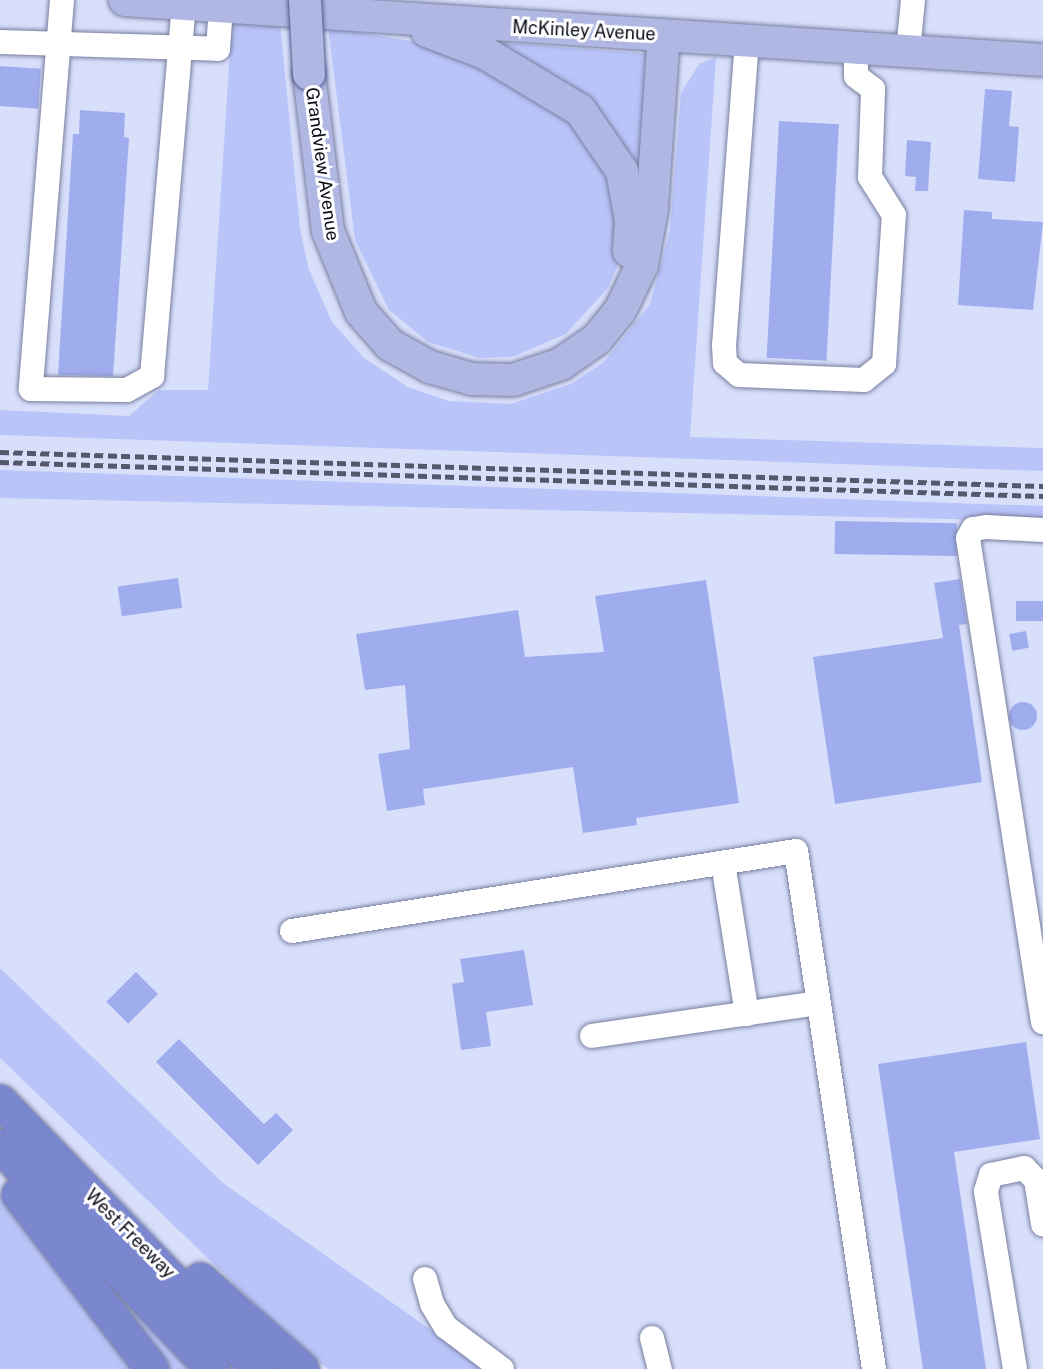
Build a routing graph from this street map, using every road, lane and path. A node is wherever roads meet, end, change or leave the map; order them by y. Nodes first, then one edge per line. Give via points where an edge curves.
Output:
1 (62, 0) edge
2 (125, 0) edge
3 (305, 0) edge
4 (913, 0) edge
5 (184, 3) junction
6 (221, 6) junction
7 (409, 13) edge
8 (664, 35) junction
9 (747, 40) junction
10 (0, 42) edge
11 (59, 45) junction
12 (180, 47) junction
13 (856, 47) junction
14 (909, 51) junction
15 (1043, 60) edge
16 (620, 311) junction
17 (1043, 530) edge
18 (723, 863) junction
19 (292, 931) dead end
20 (1041, 994) edge
21 (818, 1003) junction
22 (747, 1014) junction
23 (1043, 1022) edge
24 (592, 1036) dead end
25 (0, 1101) edge
26 (27, 1128) junction
27 (0, 1146) edge
28 (0, 1172) edge
29 (1043, 1224) edge
30 (425, 1279) dead end
31 (652, 1338) dead end
32 (152, 1369) edge
33 (212, 1369) edge
34 (258, 1369) edge
35 (302, 1369) edge
36 (502, 1369) edge
37 (660, 1369) edge
38 (874, 1369) edge
39 (1015, 1369) edge

1 - 11 lane
2 - 5 main road, McKinley Avenue
3 - 16 main road, Grandview Avenue, bridge via 309,74 328,231 361,312 390,345 447,374 513,380 561,364 597,339
4 - 14 lane
5 - 6 main road, McKinley Avenue
5 - 12 lane
6 - 7 main road, McKinley Avenue
6 - 12 lane via 218,49
7 - 8 main road, McKinley Avenue
7 - 16 main road via 546,85 595,128 622,171 628,195 631,221
8 - 9 main road, McKinley Avenue
8 - 16 main road, Grandview Avenue via 648,237 642,265
9 - 13 main road, McKinley Avenue
9 - 13 lane via 724,345 725,363 739,375 864,380 884,364 894,215 870,177 873,89 856,76
10 - 11 lane
11 - 12 lane
11 - 12 lane via 31,389 114,392 152,376
13 - 14 main road, McKinley Avenue
14 - 15 main road, McKinley Avenue
17 - 20 lane via 986,527 973,529 968,538
18 - 19 lane
18 - 21 lane via 796,851
18 - 22 lane
20 - 23 lane
21 - 22 lane
21 - 38 lane
22 - 24 lane
25 - 26 highway, West Freeway
26 - 34 highway, West Freeway
26 - 35 highway
27 - 33 highway, West Freeway
28 - 32 highway
29 - 39 lane via 1036,1180 1024,1168 991,1175 986,1191
30 - 36 lane via 432,1304 446,1327
31 - 37 lane

